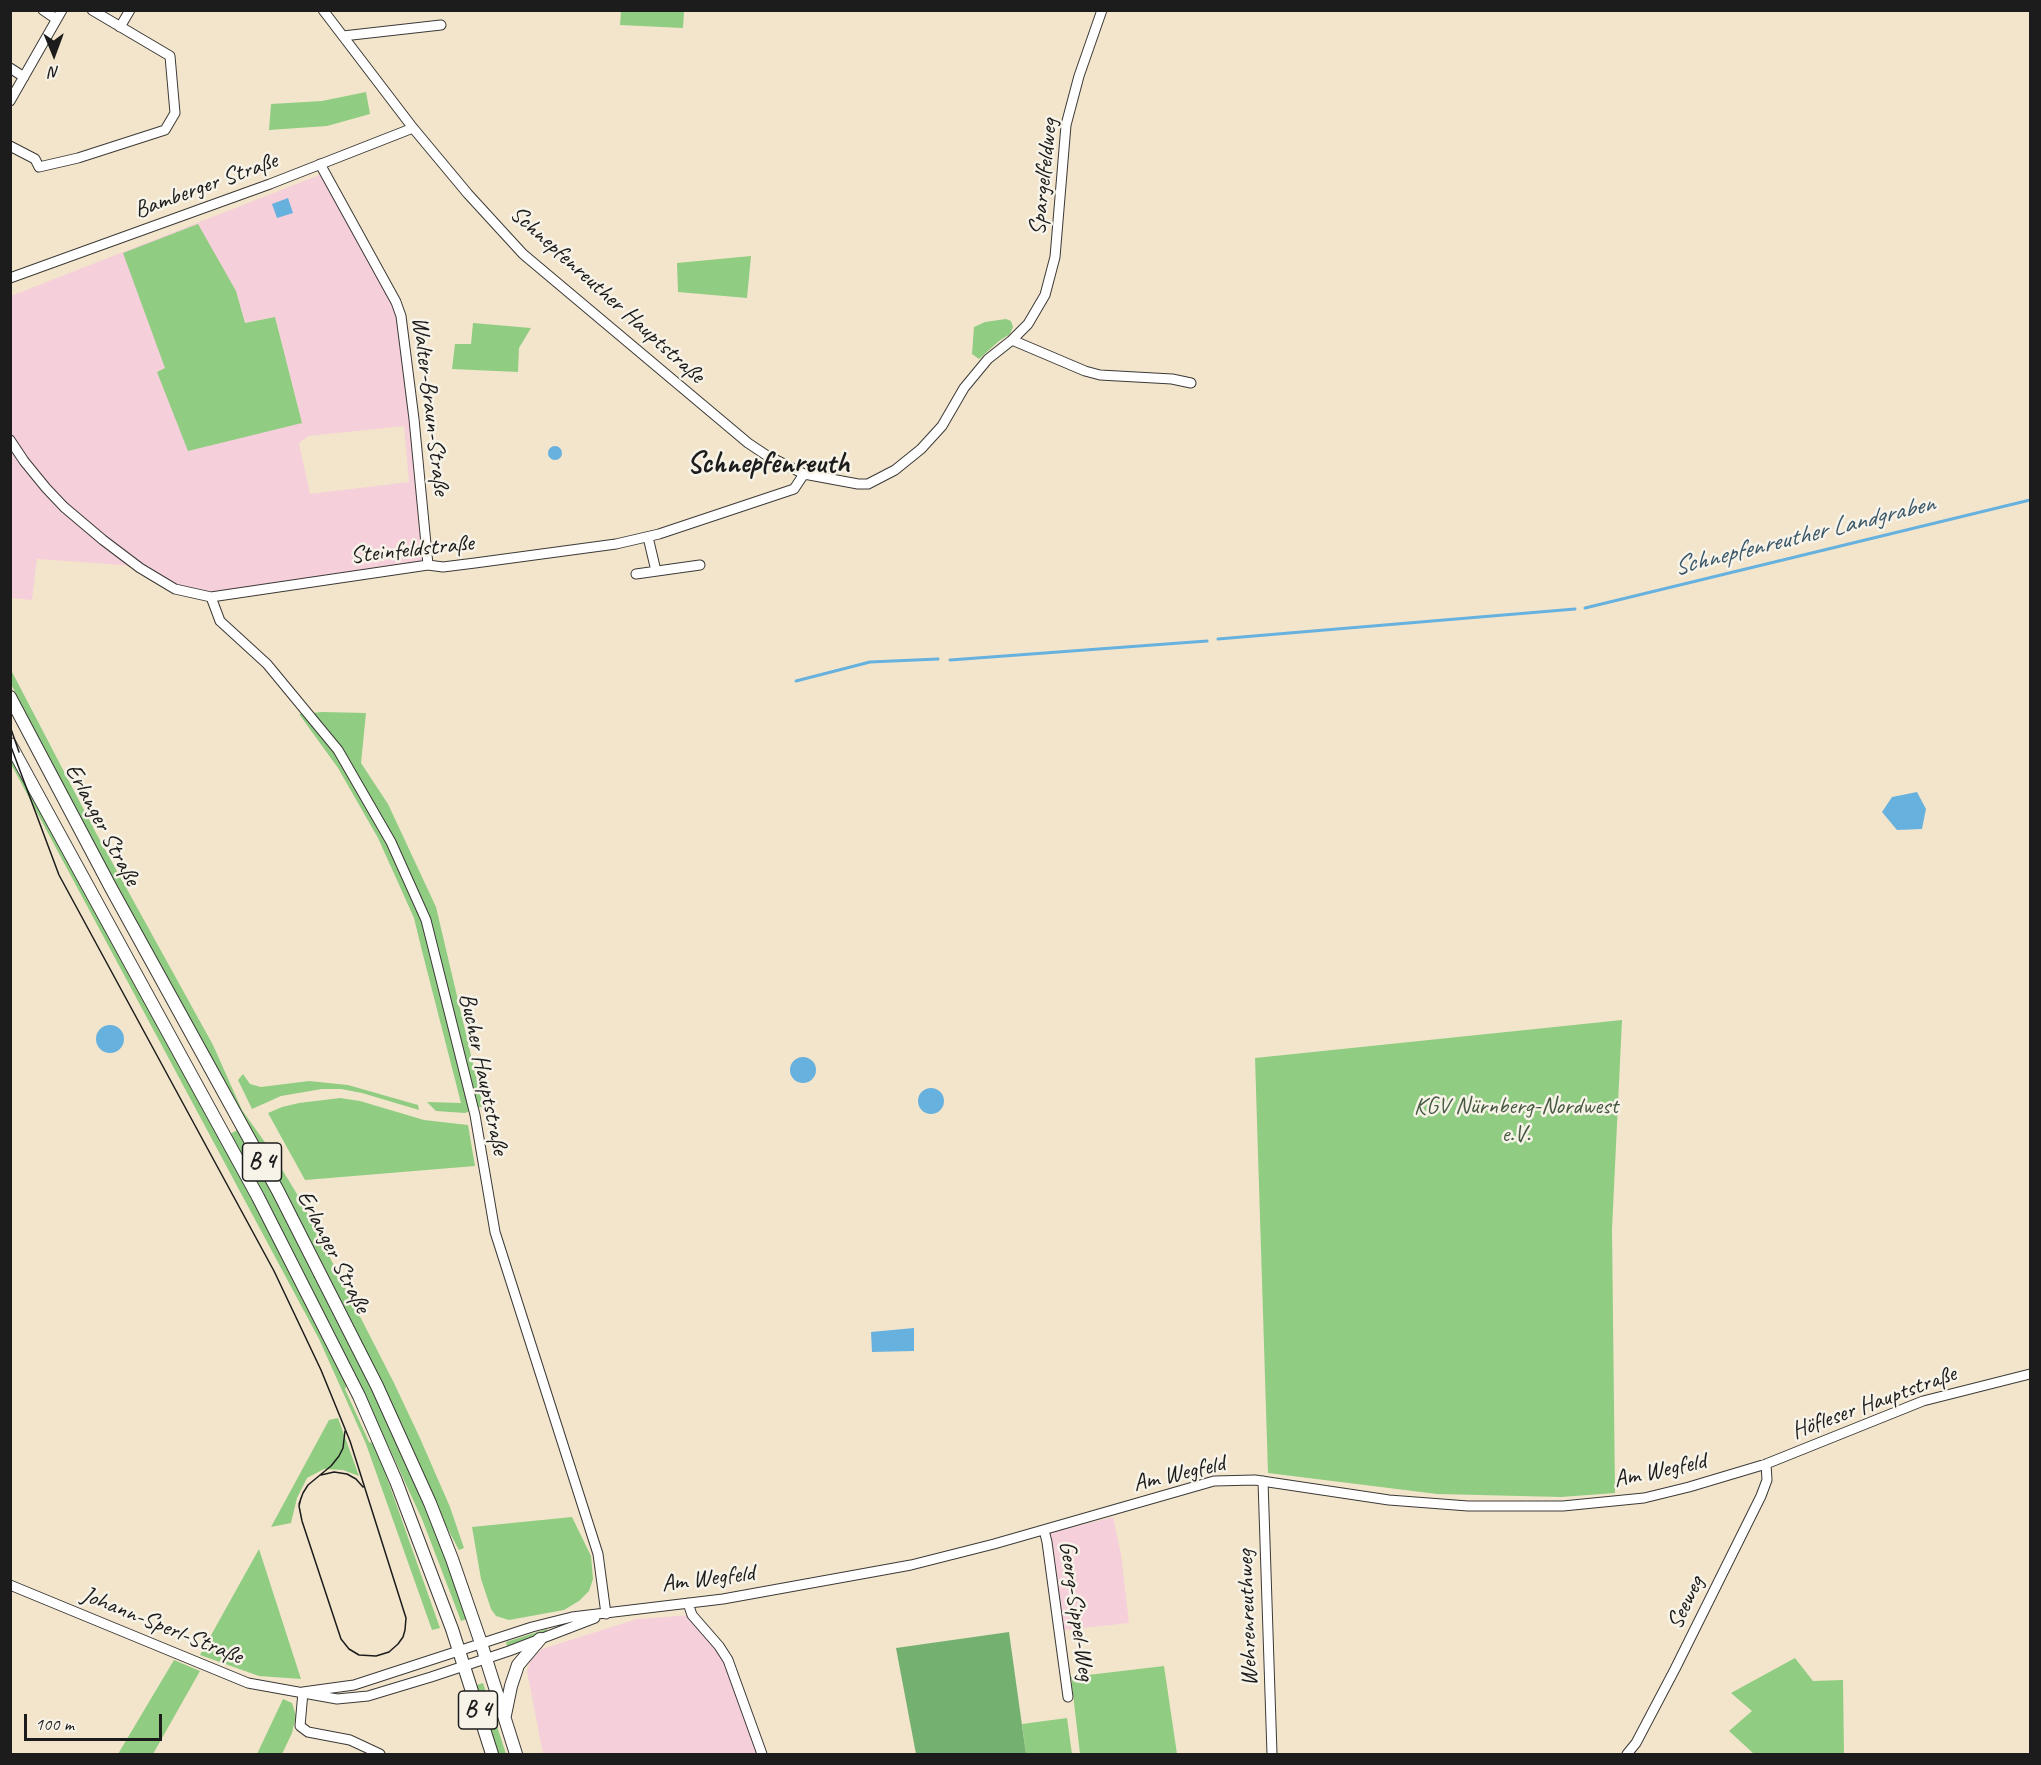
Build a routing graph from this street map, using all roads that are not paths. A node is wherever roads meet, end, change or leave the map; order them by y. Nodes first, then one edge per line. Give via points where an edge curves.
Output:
1 (43, 10) edge
2 (92, 10) edge
3 (130, 10) edge
4 (323, 10) edge
5 (1102, 10) edge
6 (59, 15) edge
7 (441, 25) dead end
8 (120, 27) junction
9 (343, 36) junction
10 (10, 68) edge
11 (24, 77) junction
12 (10, 101) edge
13 (413, 128) junction
14 (10, 146) edge
15 (320, 164) junction
16 (10, 278) edge
17 (1012, 340) junction
18 (1191, 383) dead end
19 (10, 440) edge
20 (804, 474) junction
21 (868, 484) joint
22 (648, 537) junction
23 (428, 565) junction
24 (700, 565) dead end
25 (656, 571) junction
26 (636, 574) dead end
27 (211, 597) junction
28 (10, 697) edge
29 (10, 744) edge
30 (2031, 1374) edge
31 (1766, 1464) junction
32 (1263, 1481) junction
33 (1044, 1530) junction
34 (10, 1585) edge
35 (688, 1603) junction
36 (606, 1614) junction
37 (540, 1639) junction
38 (481, 1643) junction
39 (459, 1650) junction
40 (486, 1658) junction
41 (464, 1666) junction
42 (303, 1692) junction
43 (1068, 1697) dead end
44 (505, 1716) junction
45 (380, 1755) edge
46 (492, 1755) edge
47 (516, 1755) edge
48 (762, 1755) edge
49 (1272, 1755) edge
50 (1627, 1755) edge

1 - 6 street
2 - 8 street
3 - 8 street
4 - 9 street, Schnepfenreuther Hauptstraße
5 - 17 street, Spargelfeldweg via 1066,125 1055,257 1045,295 1028,324
6 - 11 street
7 - 9 street
8 - 14 street via 170,56 175,113 165,130 39,167 35,159
9 - 13 street, Schnepfenreuther Hauptstraße
10 - 11 street
11 - 12 street
13 - 15 street, Bamberger Straße
13 - 20 street, Schnepfenreuther Hauptstraße via 523,254 748,443
15 - 16 street, Bamberger Straße
15 - 23 street, Walter-Braun-Straße via 401,316
17 - 18 street via 1100,375
17 - 21 street, Spargelfeldweg via 988,359 964,388 942,426 921,449
19 - 27 street, Steinfeldstraße via 64,507 103,540 140,568 180,590
20 - 21 street, Schnepfenreuther Hauptstraße
20 - 22 street, Steinfeldstraße via 794,489
22 - 23 street, Steinfeldstraße via 577,551 443,567
22 - 25 street
23 - 27 street, Steinfeldstraße
24 - 25 street
25 - 26 street
27 - 36 street, Bucher Hauptstraße via 220,621 267,664 338,750 391,842 426,920 475,1115 495,1232 598,1554
28 - 38 main road, Erlanger Straße / B 4 via 344,1317 430,1503
29 - 39 main road, Erlanger Straße / B 4 via 309,1294 387,1460
30 - 31 street, Höfleser Hauptstraße via 1923,1401
31 - 32 street, Am Wegfeld via 1660,1495 1563,1506 1418,1503
31 - 50 street, Seeweg via 1767,1480 1761,1496
32 - 33 street, Am Wegfeld via 1233,1479 1201,1484
32 - 49 street, Wehrenreuthweg
33 - 35 street, Am Wegfeld via 902,1567
33 - 43 street, Georg-Sippel-Weg
34 - 42 street, Johann-Sperl-Straße via 239,1679
35 - 36 street, Am Wegfeld
35 - 48 street via 695,1620 728,1660
36 - 37 street, Am Wegfeld
36 - 38 street, Am Wegfeld via 572,1617
37 - 40 street, Am Wegfeld
37 - 44 main road, B 4 via 518,1665
38 - 39 street, Johann-Sperl-Straße
38 - 40 main road, Erlanger Straße / B 4
39 - 41 main road, Erlanger Straße / B 4
39 - 42 street, Johann-Sperl-Straße via 354,1685
40 - 41 street, Am Wegfeld
40 - 44 main road, Erlanger Straße / B 4
41 - 42 street, Johann-Sperl-Straße via 368,1696 337,1699
41 - 46 main road, Erlanger Straße / B 4
42 - 45 street via 300,1726 308,1732 350,1740
44 - 47 main road, Erlanger Straße / B 4

